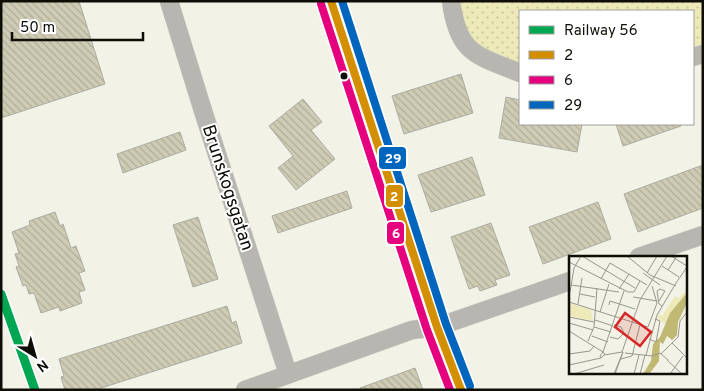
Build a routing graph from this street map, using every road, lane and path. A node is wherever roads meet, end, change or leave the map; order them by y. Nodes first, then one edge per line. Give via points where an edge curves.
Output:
1 (169, 1) edge
2 (331, 1) edge
3 (451, 1) edge
4 (519, 73) edge
5 (703, 235) edge
6 (642, 256) edge
7 (569, 281) edge
8 (437, 327) junction
9 (288, 374) junction
10 (245, 390) edge
11 (461, 390) edge

1 - 9 street, Brunskogsgatan
2 - 8 street
3 - 4 street via 453,20 461,39 473,53
5 - 6 street
7 - 8 street
8 - 9 street via 412,330
8 - 11 street
9 - 10 street

